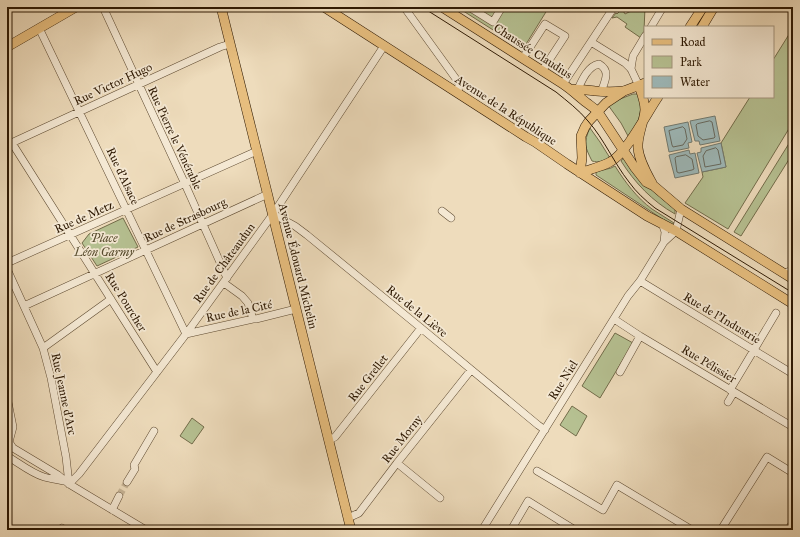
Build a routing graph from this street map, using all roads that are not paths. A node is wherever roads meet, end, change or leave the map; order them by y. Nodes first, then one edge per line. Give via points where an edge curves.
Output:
1 (76, 7) edge
2 (103, 7) edge
3 (221, 7) edge
4 (324, 7) edge
5 (404, 7) edge
6 (442, 7) edge
7 (469, 7) edge
8 (502, 7) edge
9 (614, 7) edge
10 (663, 7) edge
11 (703, 7) edge
12 (714, 7) edge
13 (652, 26) edge
14 (691, 26) edge
15 (703, 26) edge
16 (39, 28) junction
17 (644, 38) edge
18 (591, 42) junction
19 (230, 44) junction
20 (384, 46) junction
21 (7, 47) edge
22 (523, 58) junction
23 (631, 69) junction
24 (542, 71) junction
25 (139, 84) junction
26 (642, 84) edge
27 (570, 87) junction
28 (624, 91) junction
29 (601, 92) junction
30 (458, 93) junction
31 (657, 98) edge
32 (80, 111) junction
33 (595, 115) junction
34 (643, 120) junction
35 (10, 144) edge
36 (623, 150) junction
37 (257, 151) junction
38 (580, 173) junction
39 (185, 184) junction
40 (654, 186) junction
41 (268, 194) junction
42 (681, 209) junction
43 (126, 210) junction
44 (442, 211) dead end
45 (273, 214) junction
46 (451, 218) dead end
47 (203, 224) junction
48 (662, 224) junction
49 (676, 231) junction
50 (71, 235) junction
51 (664, 242) junction
52 (146, 250) junction
53 (7, 263) edge
54 (7, 268) edge
55 (793, 270) edge
56 (784, 273) junction
57 (96, 274) junction
58 (793, 279) edge
59 (225, 280) junction
60 (640, 281) junction
61 (14, 285) junction
62 (7, 288) edge
63 (111, 299) junction
64 (793, 304) edge
65 (24, 306) junction
66 (296, 309) junction
67 (776, 313) dead end
68 (252, 319) junction
69 (614, 320) junction
70 (421, 328) junction
71 (186, 334) junction
72 (640, 336) junction
73 (43, 348) junction
74 (754, 350) junction
75 (471, 370) junction
76 (157, 372) junction
77 (620, 372) dead end
78 (793, 374) edge
79 (732, 391) junction
80 (7, 397) edge
81 (728, 402) dead end
82 (793, 427) edge
83 (545, 430) junction
84 (154, 431) dead end
85 (329, 440) junction
86 (7, 456) edge
87 (397, 463) junction
88 (537, 471) dead end
89 (793, 472) edge
90 (128, 482) tunnel mouth
91 (69, 484) junction
92 (120, 496) tunnel mouth
93 (440, 498) dead end
94 (112, 510) junction
95 (348, 518) junction
96 (793, 522) edge
97 (722, 528) dead end
98 (146, 530) edge
99 (351, 530) edge
100 (482, 530) edge
101 (511, 530) edge
102 (575, 530) edge
103 (692, 530) edge
104 (788, 530) edge

1 - 16 main road
2 - 25 street, Rue Pierre le Vénérable
3 - 19 main road, Avenue Édouard Michelin
4 - 20 main road, Avenue de la République
5 - 30 street via 459,83
6 - 22 main road, Chaussée Claudius
7 - 8 street via 493,22
9 - 18 street
10 - 13 street
11 - 14 main road
12 - 15 main road
16 - 21 main road
16 - 32 street, Rue d'Alsace
17 - 23 street via 633,56
18 - 23 street via 616,56
18 - 27 street
19 - 25 street, Rue Victor Hugo via 220,46
19 - 37 main road, Avenue Édouard Michelin
20 - 30 main road, Avenue de la République
20 - 45 street, Rue de Châteaudun
22 - 24 main road, Chaussée Claudius
22 - 24 street via 545,24 565,36
23 - 26 street
24 - 27 main road, Chaussée Claudius
25 - 32 street, Rue Victor Hugo
25 - 39 street, Rue Pierre le Vénérable
26 - 28 main road
26 - 34 main road via 645,110
27 - 29 main road
27 - 29 street via 590,68 599,64 606,72
27 - 33 main road, Chaussée Claudius via 589,104
28 - 29 main road
28 - 33 main road
30 - 38 main road, Avenue de la République
31 - 34 main road
32 - 35 street, Rue Victor Hugo
32 - 43 street, Rue d'Alsace
33 - 36 main road via 605,123
33 - 38 main road via 584,127 581,136
34 - 36 main road
34 - 40 main road via 638,150 646,173
35 - 50 street, Rue Pourcher
36 - 38 main road via 610,162
36 - 40 main road via 646,182
37 - 39 street, Rue de Metz
37 - 41 main road, Avenue Édouard Michelin
38 - 48 main road, Avenue de la République
39 - 43 street, Rue de Metz
39 - 47 street, Rue Pierre le Vénérable
40 - 42 main road
41 - 45 main road, Avenue Édouard Michelin
41 - 47 street, Rue de Strasbourg
42 - 49 street
42 - 56 main road
43 - 50 street, Rue de Metz
43 - 52 street, Rue d'Alsace
44 - 46 street
45 - 59 street, Rue de Châteaudun
45 - 66 main road, Avenue Édouard Michelin
45 - 70 street, Rue de la Liève via 295,226
47 - 52 street, Rue de Strasbourg
47 - 59 street, Rue Pierre le Vénérable
48 - 49 main road, Avenue de la République
48 - 51 street via 665,232
49 - 51 street, Rue Niel
49 - 64 main road, Avenue de la République
50 - 53 street, Rue de Metz
50 - 57 street, Rue Pourcher
51 - 60 street, Rue Niel
52 - 57 street, Rue de Strasbourg
52 - 71 street, Rue d'Alsace
54 - 61 street, Rue Jeanne d'Arc
55 - 56 street
56 - 58 main road
57 - 63 street, Rue Pourcher
57 - 65 street, Rue de Strasbourg
59 - 68 street via 248,303
59 - 71 street, Rue de Châteaudun
60 - 69 street, Rue Niel
60 - 74 street, Rue de l'Industrie
61 - 62 street
61 - 65 street, Rue Jeanne d'Arc
63 - 73 street
63 - 76 street, Rue Pourcher
65 - 73 street, Rue Jeanne d'Arc
66 - 68 street, Rue de la Cité
66 - 85 main road, Avenue Édouard Michelin
67 - 74 street
68 - 71 street, Rue de la Cité
69 - 72 street, Rue Pélissier
69 - 83 street, Rue Niel
70 - 75 street, Rue de la Liève
70 - 85 street, Rue Grellet via 335,437
71 - 76 street, Rue de Châteaudun
72 - 77 street
72 - 79 street, Rue Pélissier
73 - 91 street, Rue Jeanne d'Arc via 66,456
74 - 78 street, Rue de l'Industrie
74 - 79 street
75 - 83 street, Rue de la Liève
75 - 87 street, Rue Morny
76 - 91 street, Rue de Châteaudun
79 - 81 street
79 - 82 street, Rue Pélissier
80 - 91 street via 13,427 9,442 13,448
83 - 100 street, Rue Niel
84 - 90 street via 134,465 135,469
85 - 95 main road, Avenue Édouard Michelin
86 - 91 street via 32,472
87 - 93 street
87 - 95 street, Rue Morny via 359,513
88 - 103 street via 602,510 617,485
89 - 97 street via 767,457
91 - 94 street
92 - 94 street
94 - 98 street
95 - 99 main road, Avenue Édouard Michelin
96 - 104 street
101 - 102 street via 528,502

